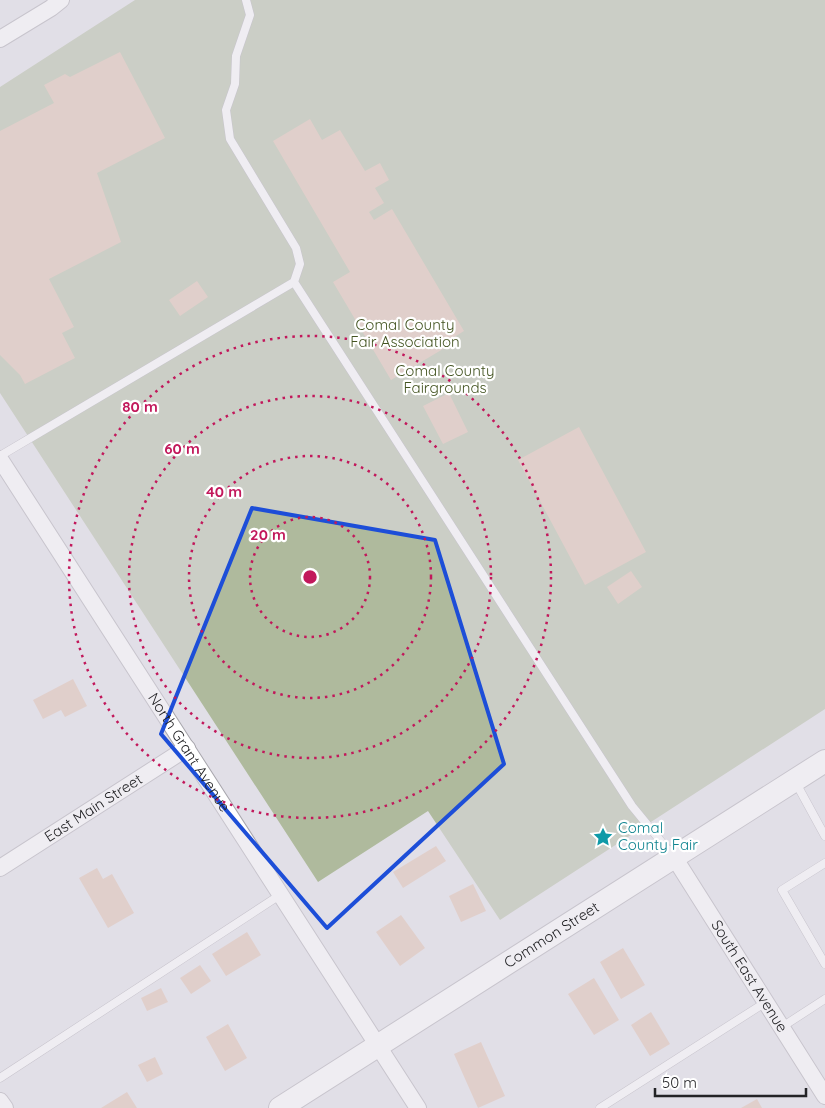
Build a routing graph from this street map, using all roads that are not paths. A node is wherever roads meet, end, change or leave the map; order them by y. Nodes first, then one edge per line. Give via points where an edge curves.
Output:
1 (61, 0) edge
2 (246, 0) edge
3 (0, 39) edge
4 (294, 282) junction
5 (0, 458) edge
6 (187, 748) junction
7 (825, 761) edge
8 (795, 781) junction
9 (824, 832) edge
10 (674, 857) junction
11 (825, 863) edge
12 (0, 868) edge
13 (280, 895) junction
14 (825, 964) edge
15 (825, 999) edge
16 (766, 1002) junction
17 (782, 1027) junction
18 (379, 1045) junction
19 (0, 1078) edge
20 (825, 1096) edge
21 (0, 1100) edge
22 (5, 1108) edge
23 (280, 1108) edge
24 (418, 1108) edge
25 (600, 1108) edge

1 - 3 street
2 - 4 lane via 250,15 236,56 235,84 226,110 230,139 296,248 300,264
4 - 5 lane
4 - 10 lane via 632,806
5 - 6 street, North Grant Avenue
6 - 12 street, East Main Street
6 - 13 street, North Grant Avenue
7 - 8 main road, Common Street
8 - 9 lane
8 - 10 main road, Common Street
10 - 16 street, South East Avenue
10 - 18 main road, Common Street
11 - 14 lane via 782,890
13 - 18 street, North Grant Avenue
13 - 19 lane
15 - 17 lane
16 - 17 street, South East Avenue
16 - 25 lane
17 - 20 street, South East Avenue
18 - 23 main road, Common Street
18 - 24 street, North Grant Avenue
21 - 22 street

